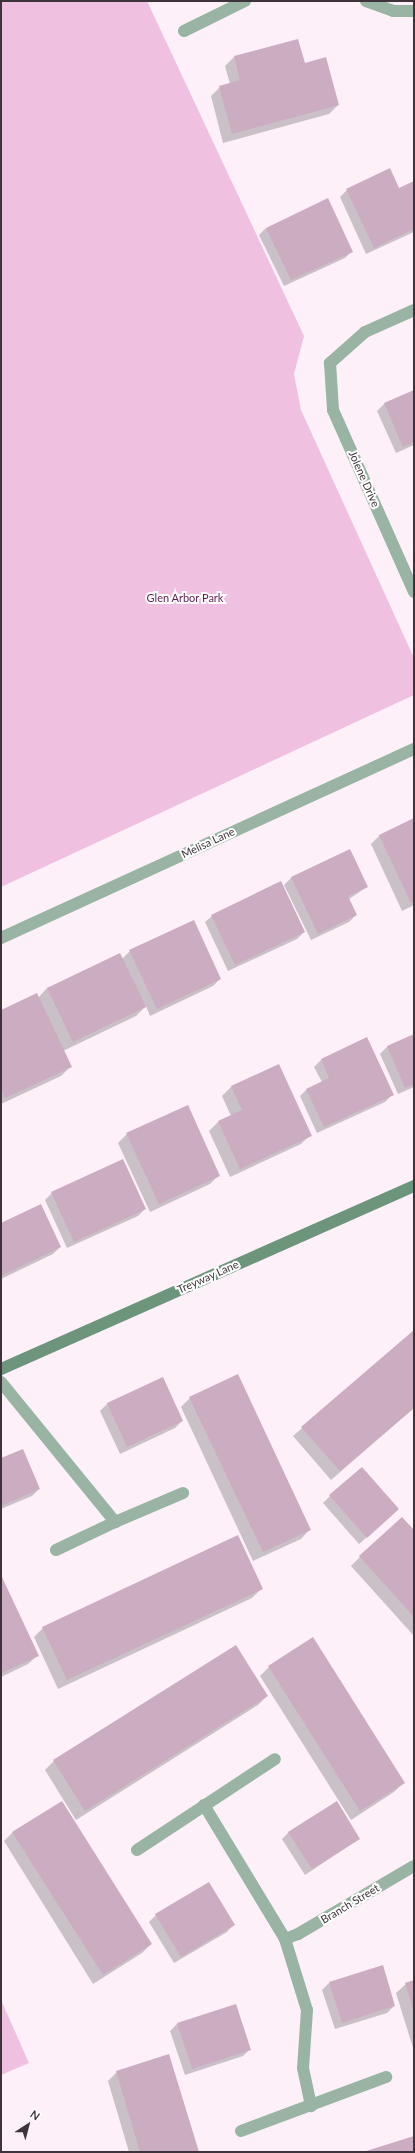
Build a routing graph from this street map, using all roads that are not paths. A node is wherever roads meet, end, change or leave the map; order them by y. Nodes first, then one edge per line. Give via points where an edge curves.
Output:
1 (245, 1) edge
2 (366, 1) edge
3 (414, 11) edge
4 (184, 31) dead end
5 (414, 310) edge
6 (414, 592) edge
7 (414, 749) edge
8 (1, 938) edge
9 (414, 1186) edge
10 (1, 1369) edge
11 (1, 1382) edge
12 (183, 1493) dead end
13 (116, 1522) junction
14 (56, 1550) dead end
15 (275, 1759) dead end
16 (204, 1804) junction
17 (137, 1850) dead end
18 (414, 1866) edge
19 (285, 1939) junction
20 (386, 2078) dead end
21 (311, 2106) junction
22 (241, 2131) dead end

1 - 4 street
2 - 3 street via 393,11
5 - 6 street, Jolene Drive via 365,332 330,363 333,410
7 - 8 street, Melisa Lane
9 - 10 street, Treyway Lane
11 - 13 street
12 - 13 street
13 - 14 street
15 - 16 street
16 - 17 street
16 - 19 street
18 - 19 street, Branch Street via 298,1934
19 - 21 street via 307,2010 303,2068
20 - 21 street
21 - 22 street

